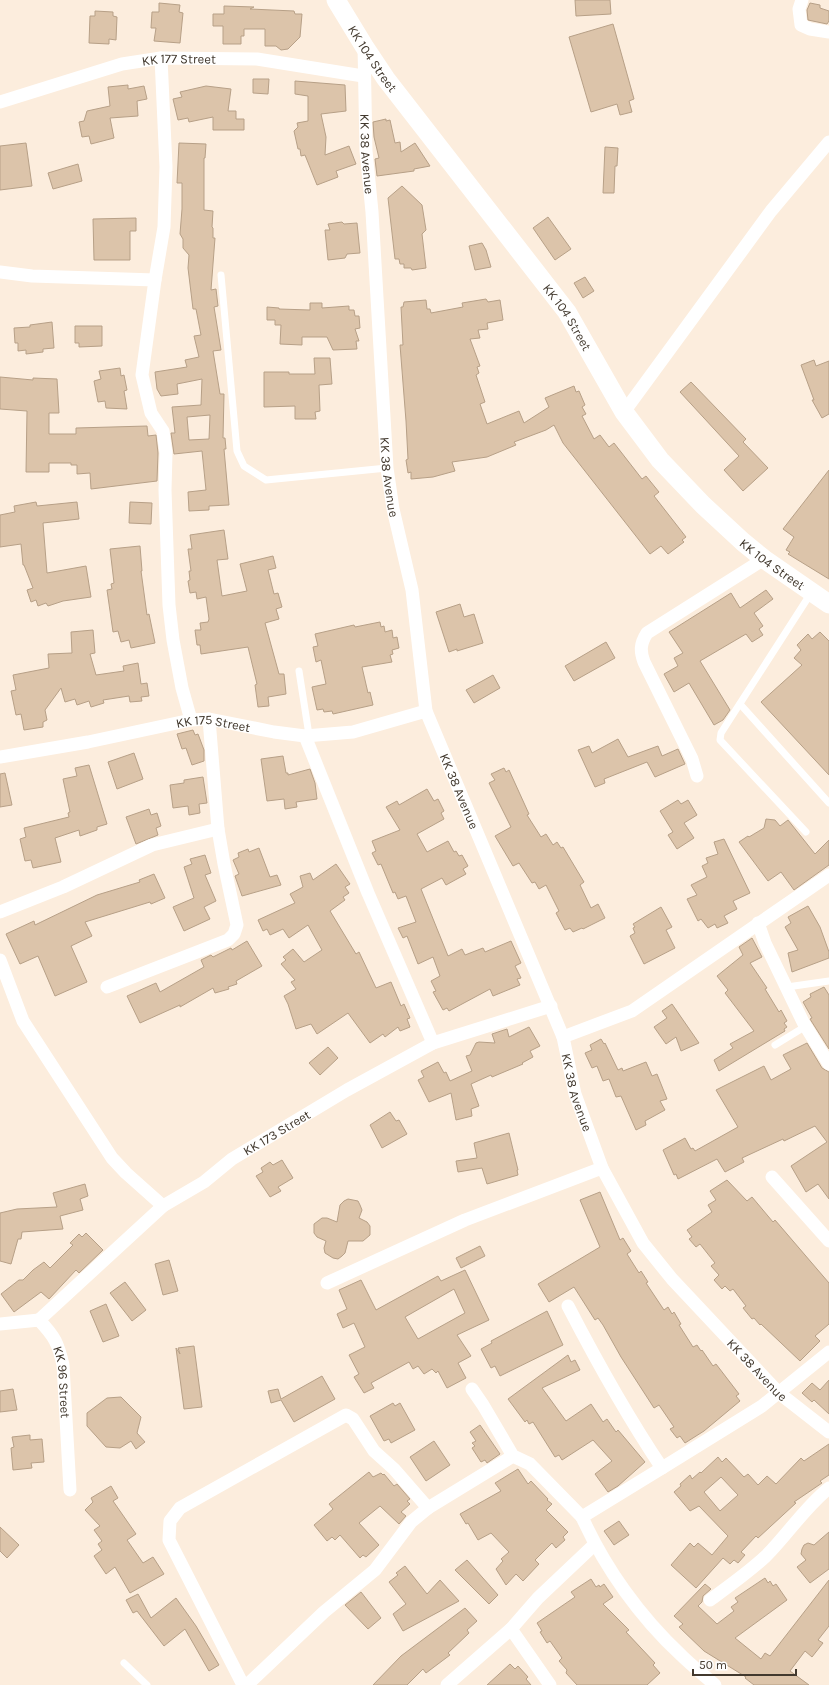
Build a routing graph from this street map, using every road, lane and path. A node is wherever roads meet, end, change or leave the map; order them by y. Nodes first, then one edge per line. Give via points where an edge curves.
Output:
1 (336, 0) edge
2 (802, 0) edge
3 (829, 32) edge
4 (364, 46) junction
5 (161, 58) junction
6 (364, 76) junction
7 (0, 102) edge
8 (829, 142) edge
9 (0, 272) edge
10 (221, 275) dead end
11 (155, 280) junction
12 (624, 412) junction
13 (387, 468) junction
14 (764, 559) junction
15 (812, 593) junction
16 (829, 604) edge
17 (299, 671) dead end
18 (740, 704) junction
19 (426, 712) junction
20 (209, 719) junction
21 (191, 720) junction
22 (307, 735) junction
23 (0, 757) edge
24 (697, 776) dead end
25 (829, 803) edge
26 (218, 829) junction
27 (806, 832) dead end
28 (829, 874) edge
29 (0, 912) edge
30 (758, 923) junction
31 (0, 960) edge
32 (829, 981) edge
33 (107, 987) dead end
34 (787, 987) junction
35 (551, 1006) junction
36 (806, 1026) junction
37 (563, 1037) junction
38 (433, 1043) junction
39 (775, 1045) dead end
40 (829, 1064) edge
41 (602, 1168) junction
42 (772, 1177) dead end
43 (163, 1206) junction
44 (829, 1241) edge
45 (327, 1284) dead end
46 (568, 1306) dead end
47 (40, 1320) junction
48 (0, 1324) edge
49 (829, 1352) edge
50 (472, 1389) dead end
51 (779, 1393) junction
52 (829, 1432) edge
53 (513, 1456) junction
54 (662, 1468) junction
55 (829, 1488) edge
56 (70, 1490) dead end
57 (428, 1508) junction
58 (582, 1517) junction
59 (594, 1545) junction
60 (710, 1600) dead end
61 (511, 1629) junction
62 (124, 1663) dead end
63 (147, 1685) edge
64 (243, 1685) edge
65 (247, 1685) edge
66 (448, 1685) edge
67 (550, 1685) edge
68 (715, 1685) edge

1 - 4 street, KK 104 Street
2 - 3 street via 799,9 801,25
4 - 6 street, KK 38 Avenue
4 - 12 street, KK 104 Street via 386,79 567,312
5 - 6 street, KK 177 Street via 257,59
5 - 7 street, KK 177 Street via 122,64
5 - 11 street via 166,167 164,227
6 - 13 street, KK 38 Avenue via 366,151
8 - 12 street via 771,212
9 - 11 street via 32,276
10 - 13 lane via 237,451 244,466 266,480
11 - 21 street via 142,375 151,413 163,431 166,453 165,490 172,633
12 - 14 street, KK 104 Street via 660,460 703,505
13 - 19 street, KK 38 Avenue via 393,509 412,590
14 - 15 street, KK 104 Street
14 - 24 street via 647,633 642,642 640,652 644,662 692,758
15 - 16 street, KK 104 Street
15 - 18 lane
17 - 22 lane
18 - 25 lane
18 - 27 lane via 721,733 720,740
19 - 22 street, KK 175 Street via 353,732
19 - 35 street, KK 38 Avenue
20 - 21 street, KK 175 Street
20 - 22 street, KK 175 Street via 274,732
20 - 26 street
21 - 23 street, KK 175 Street via 88,742
22 - 38 street via 368,893
26 - 29 street via 152,845 63,887
26 - 33 street via 237,925 234,934 228,940
28 - 30 street
30 - 34 street
30 - 37 street via 632,1011
31 - 43 street via 23,1021 112,1158
32 - 34 lane
34 - 36 street
35 - 37 street, KK 38 Avenue
35 - 38 street, KK 173 Street
36 - 39 lane
36 - 40 street
37 - 41 street, KK 38 Avenue via 575,1094
38 - 43 street, KK 173 Street via 232,1159 204,1182
41 - 45 street via 466,1220
41 - 51 street, KK 38 Avenue via 648,1249 672,1280
42 - 44 street
43 - 47 street, KK 173 Street
46 - 54 street via 634,1425
47 - 48 street
47 - 56 street, KK 96 Street via 59,1346 63,1365
49 - 51 street
50 - 53 street
51 - 52 street, KK 38 Avenue
51 - 54 street
53 - 57 street
53 - 58 street via 530,1464
54 - 58 street
55 - 60 street via 814,1500 765,1557
57 - 64 street via 374,1450 353,1419 346,1414 180,1508 170,1521 169,1540
57 - 65 street via 411,1522 375,1570 324,1612
58 - 59 street
59 - 61 street via 538,1598
59 - 68 street via 638,1609 680,1655
61 - 66 street
61 - 67 street
62 - 63 lane

